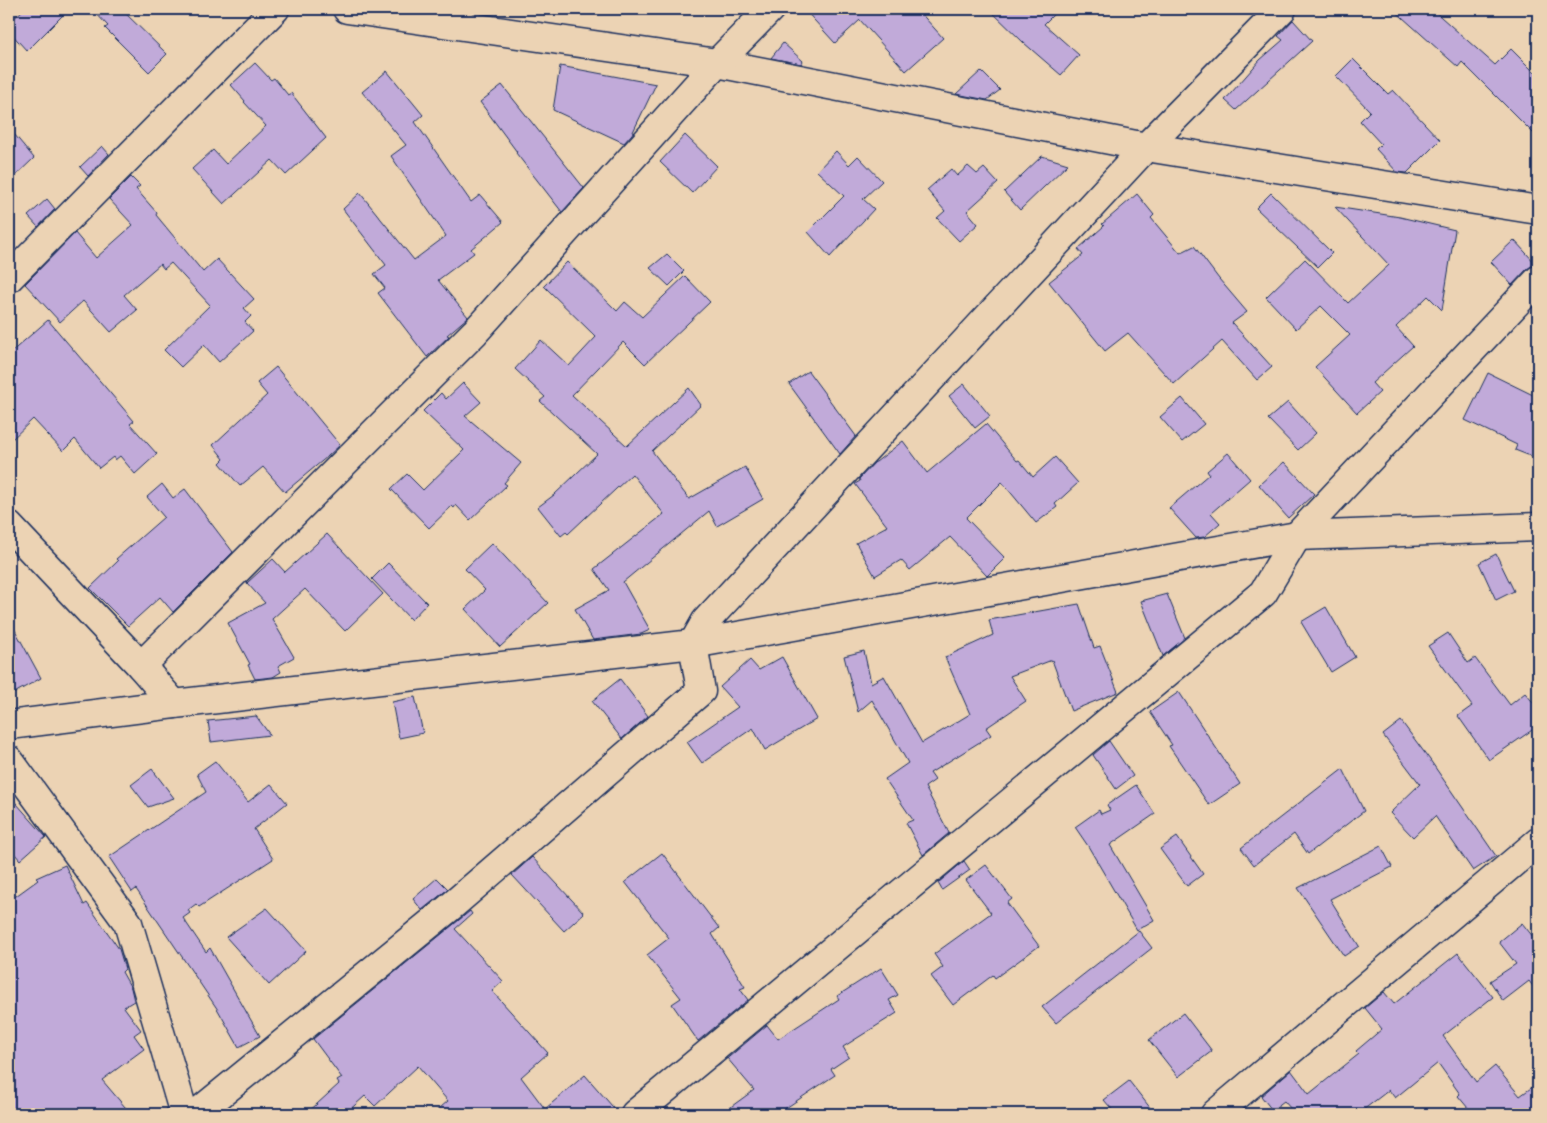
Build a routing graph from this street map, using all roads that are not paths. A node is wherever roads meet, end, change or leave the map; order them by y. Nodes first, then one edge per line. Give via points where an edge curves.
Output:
1 (275, 9) edge
2 (347, 9) edge
3 (770, 9) edge
4 (1282, 9) edge
5 (717, 63) junction
6 (1146, 147) junction
7 (1538, 210) edge
8 (9, 278) edge
9 (1538, 280) edge
10 (9, 526) edge
11 (1538, 527) edge
12 (1296, 536) junction
13 (693, 644) junction
14 (141, 666) junction
15 (174, 704) junction
16 (9, 725) edge
17 (9, 760) edge
18 (1538, 842) edge
19 (184, 1114) edge
20 (196, 1114) edge
21 (635, 1114) edge
22 (1215, 1114) edge

1 - 8 street
2 - 5 street
3 - 5 street
4 - 6 street
5 - 6 street
5 - 14 street via 475,332
6 - 7 street
6 - 13 street via 706,621
9 - 12 street
10 - 14 street
11 - 12 street
12 - 13 street
12 - 21 street via 1262,593
13 - 15 street
13 - 20 street via 701,691 448,909
14 - 15 street
15 - 16 street
17 - 19 street via 128,923
18 - 22 street

